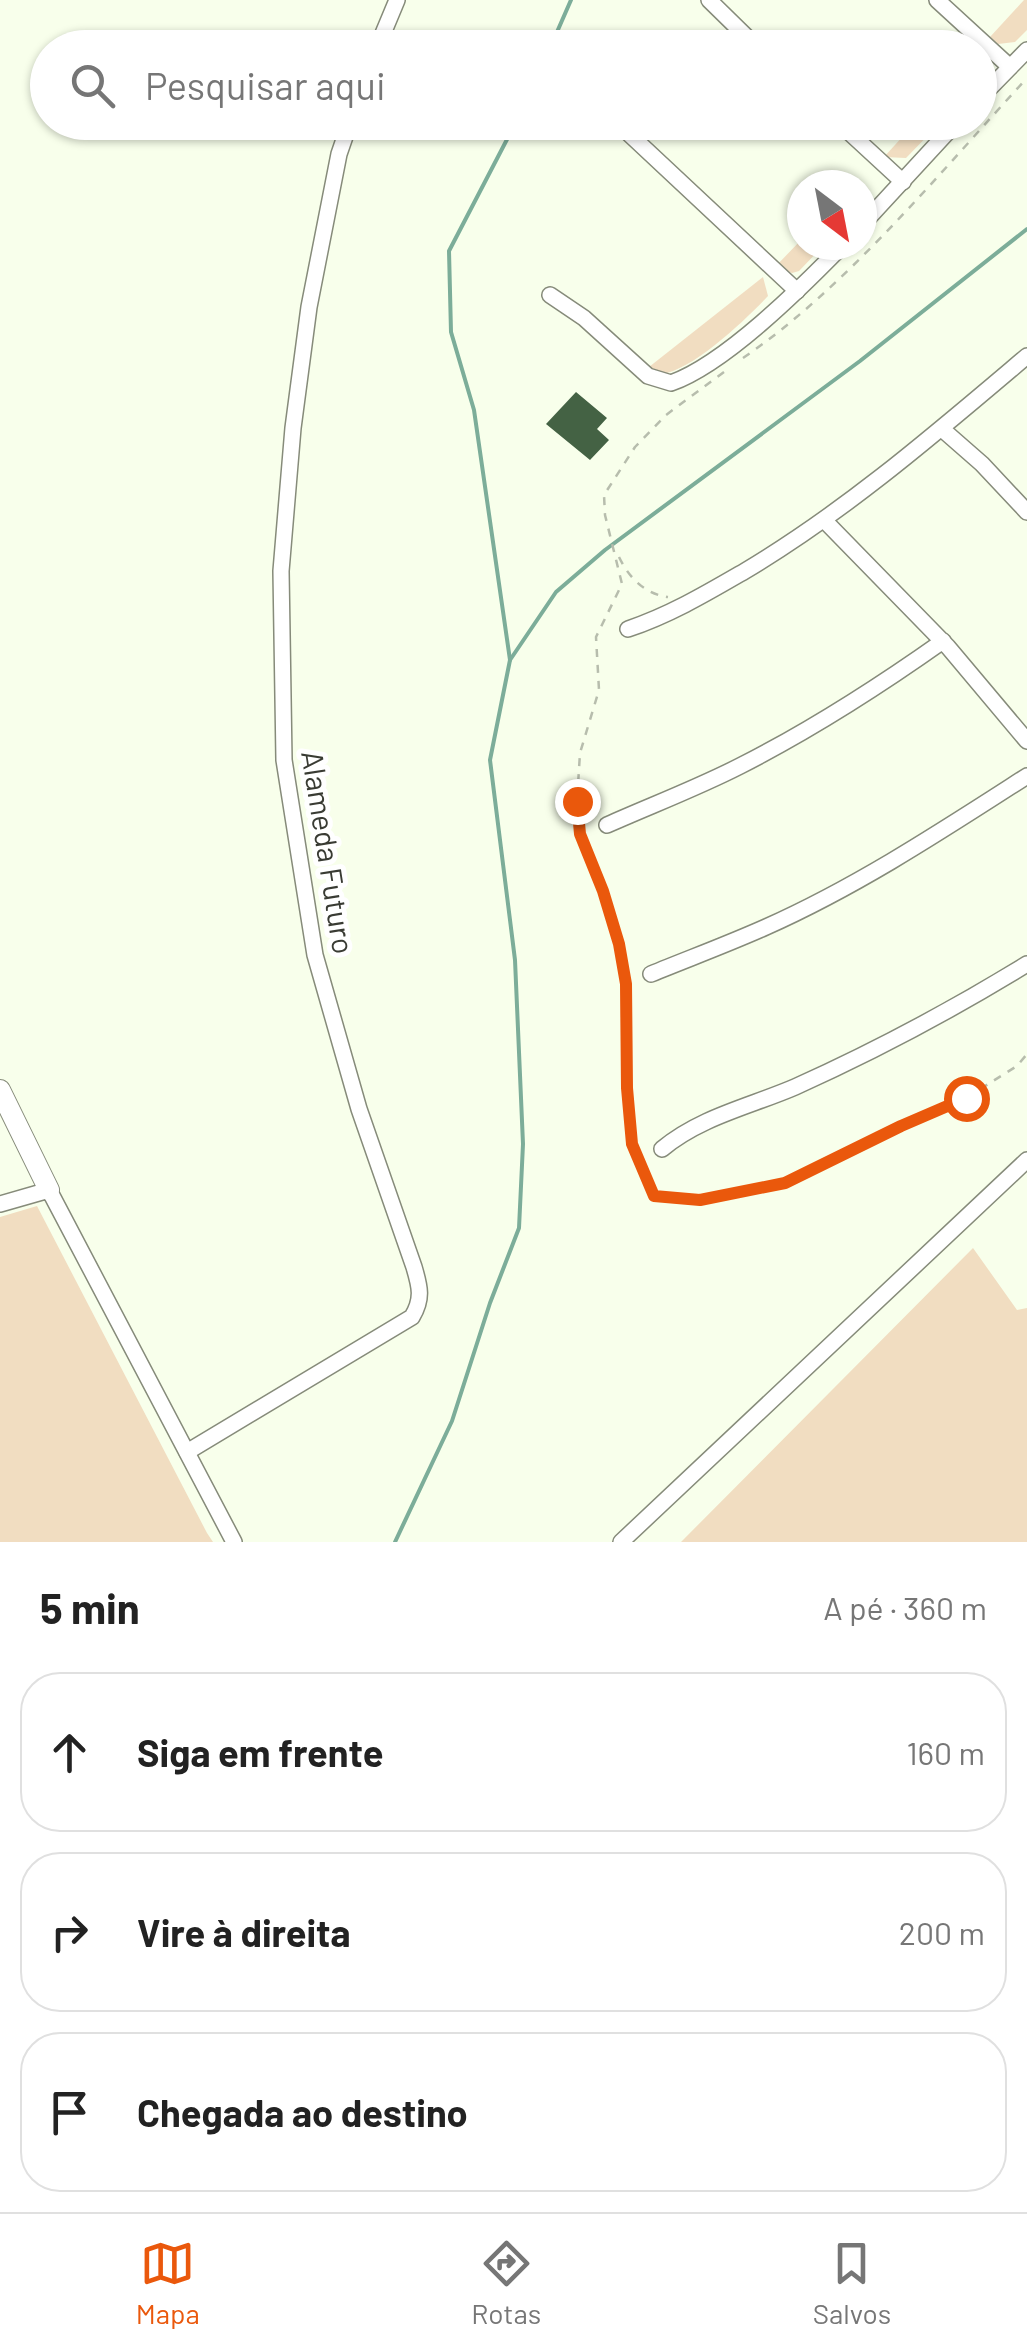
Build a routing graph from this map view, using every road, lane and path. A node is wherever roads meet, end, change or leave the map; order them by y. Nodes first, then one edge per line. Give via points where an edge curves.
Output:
1 (397, 0) edge
2 (709, 0) edge
3 (937, 0) edge
4 (385, 30) edge
5 (740, 30) edge
6 (970, 30) edge
7 (1027, 50) edge
8 (997, 55) edge
9 (1010, 67) junction
10 (997, 80) edge
11 (344, 140) edge
12 (636, 140) edge
13 (857, 140) edge
14 (940, 140) edge
15 (902, 182) junction
16 (877, 209) edge
17 (828, 260) edge
18 (798, 290) junction
19 (550, 295) dead end
20 (1027, 356) edge
21 (942, 429) junction
22 (1027, 512) edge
23 (824, 520) junction
24 (610, 534) dead end
25 (616, 551) junction
26 (683, 594) dead end
27 (628, 630) dead end
28 (942, 641) junction
29 (1027, 742) edge
30 (1027, 776) edge
31 (607, 825) dead end
32 (1027, 964) edge
33 (651, 974) dead end
34 (1027, 1054) edge
35 (0, 1090) edge
36 (662, 1149) dead end
37 (1027, 1160) edge
38 (49, 1190) junction
39 (0, 1204) edge
40 (187, 1452) junction
41 (234, 1542) edge
42 (621, 1542) edge

1 - 4 street
2 - 5 street
3 - 6 street
7 - 9 street
8 - 9 street
9 - 10 street
11 - 40 street, Alameda Futuro via 308,307 293,428 280,571 284,760 315,955 420,1304 412,1317
12 - 18 street
13 - 15 street
14 - 15 street
15 - 16 street
17 - 18 street
18 - 19 street via 700,368 671,382 648,376
20 - 21 street
21 - 22 street
21 - 23 street
23 - 27 street via 700,598
23 - 28 street
24 - 25 path
25 - 26 path via 639,585 666,597
25 - 34 path via 622,584 596,637 599,690 580,754 577,801 580,834 619,944 632,1144 654,1196 700,1200 785,1183 966,1098
28 - 29 street
28 - 31 street via 792,738
30 - 33 street via 832,894
32 - 36 street via 935,1019 706,1122
35 - 38 street
37 - 42 street
38 - 39 street
38 - 40 street
40 - 41 street

